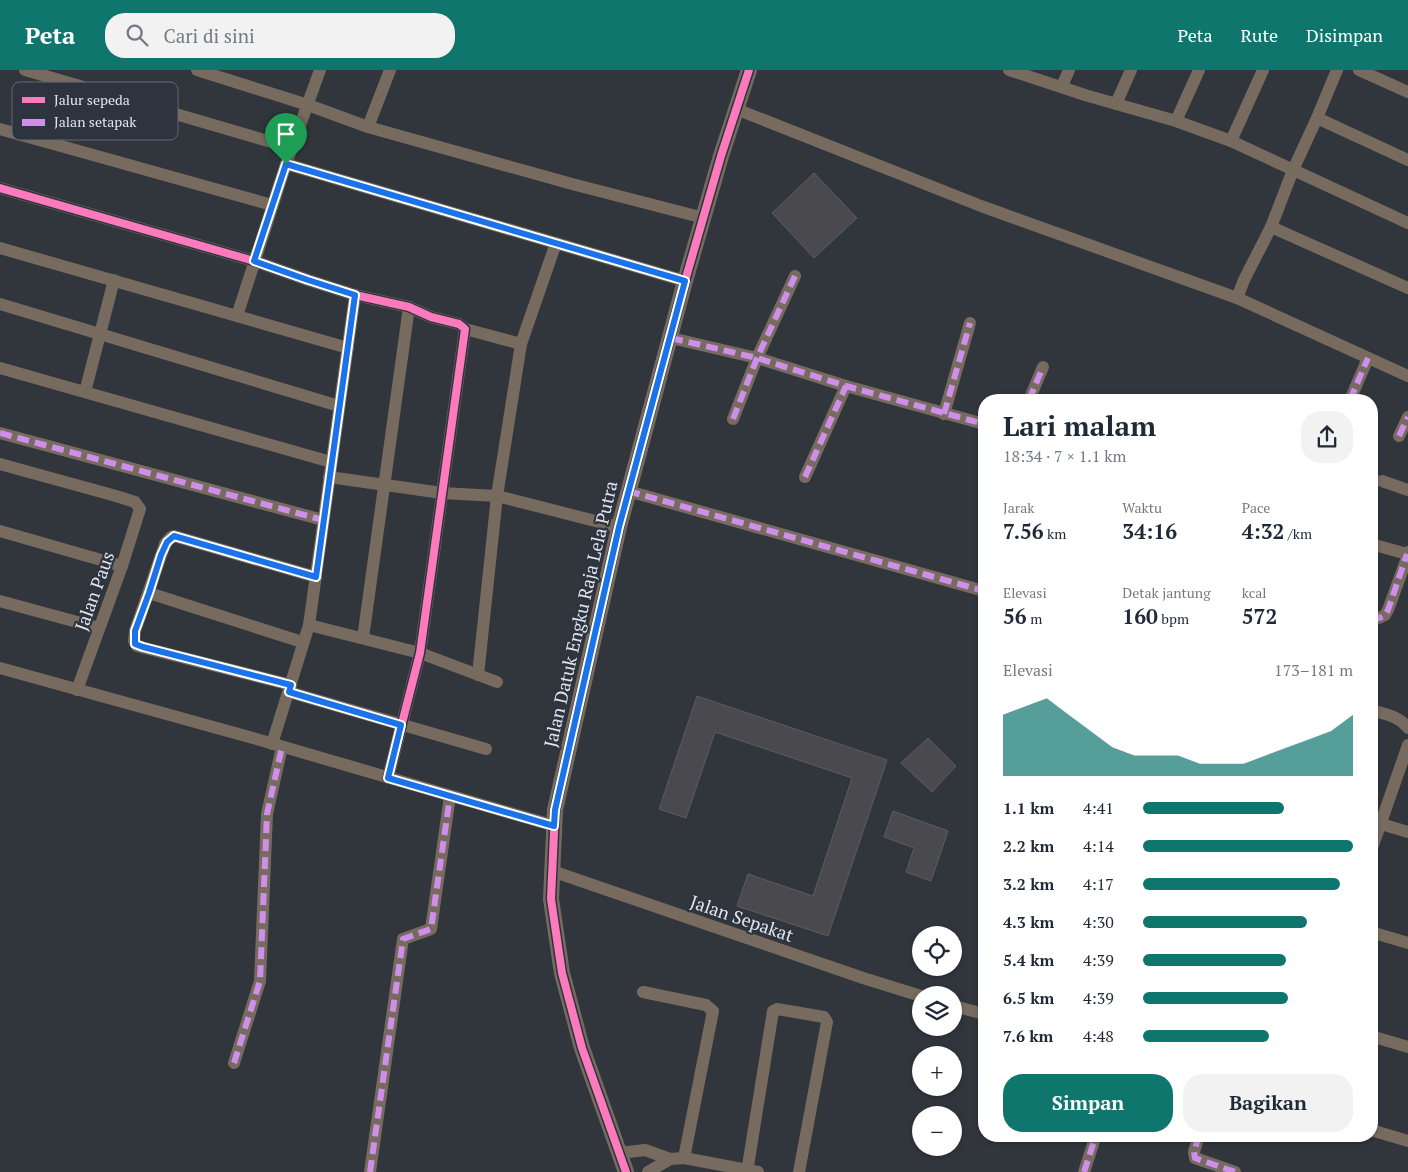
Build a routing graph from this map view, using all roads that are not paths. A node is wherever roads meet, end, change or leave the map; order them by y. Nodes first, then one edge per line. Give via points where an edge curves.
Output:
1 (25, 70) edge
2 (196, 70) edge
3 (320, 70) edge
4 (390, 70) edge
5 (749, 70) edge
6 (1009, 70) edge
7 (1069, 70) edge
8 (1131, 70) edge
9 (1199, 70) edge
10 (1263, 70) edge
11 (1336, 70) edge
12 (1359, 70) edge
13 (66, 82) edge
14 (1062, 86) junction
15 (1408, 92) edge
16 (1116, 104) junction
17 (308, 105) junction
18 (736, 109) junction
19 (178, 115) edge
20 (1317, 118) junction
21 (1176, 122) junction
22 (368, 127) junction
23 (39, 140) edge
24 (1231, 141) junction
25 (292, 148) junction
26 (1408, 160) edge
27 (286, 164) junction
28 (1293, 170) junction
29 (0, 188) edge
30 (272, 205) junction
31 (704, 218) junction
32 (1408, 223) edge
33 (1271, 227) junction
34 (556, 243) junction
35 (0, 248) edge
36 (254, 261) junction
37 (795, 276) dead end
38 (114, 280) junction
39 (685, 281) junction
40 (1408, 288) edge
41 (355, 295) junction
42 (1237, 298) junction
43 (0, 304) edge
44 (409, 307) junction
45 (237, 316) junction
46 (970, 323) dead end
47 (466, 329) junction
48 (100, 333) junction
49 (671, 338) junction
50 (521, 344) junction
51 (348, 348) junction
52 (757, 358) junction
53 (1368, 358) junction
54 (1042, 366) dead end
55 (0, 368) edge
56 (1408, 376) edge
57 (846, 386) junction
58 (85, 392) junction
59 (1031, 394) edge
60 (1353, 394) edge
61 (339, 406) junction
62 (944, 414) junction
63 (1408, 417) edge
64 (733, 419) dead end
65 (978, 422) edge
66 (0, 433) edge
67 (1399, 436) dead end
68 (331, 462) junction
69 (0, 464) edge
70 (329, 477) junction
71 (805, 477) dead end
72 (1382, 481) dead end
73 (384, 485) junction
74 (1408, 490) edge
75 (628, 491) junction
76 (442, 493) junction
77 (497, 496) junction
78 (323, 520) junction
79 (619, 527) junction
80 (0, 531) edge
81 (1378, 546) edge
82 (1408, 554) edge
83 (122, 566) junction
84 (316, 577) junction
85 (978, 589) edge
86 (149, 593) junction
87 (0, 601) edge
88 (1378, 618) edge
89 (309, 625) junction
90 (99, 628) junction
91 (364, 638) junction
92 (302, 642) junction
93 (420, 653) junction
94 (0, 668) edge
95 (478, 675) junction
96 (498, 682) dead end
97 (290, 688) junction
98 (77, 690) junction
99 (1378, 712) edge
100 (401, 725) junction
101 (1408, 728) edge
102 (277, 745) junction
103 (1408, 745) edge
104 (486, 749) dead end
105 (388, 778) junction
106 (450, 796) junction
107 (1378, 818) edge
108 (1378, 824) edge
109 (554, 826) junction
110 (1408, 832) edge
111 (552, 871) junction
112 (1378, 934) edge
113 (1408, 943) edge
114 (643, 992) dead end
115 (912, 993) edge
116 (962, 1008) edge
117 (978, 1012) edge
118 (1378, 1038) edge
119 (1408, 1047) edge
120 (234, 1063) dead end
121 (1378, 1132) edge
122 (1408, 1141) edge
123 (1094, 1142) edge
124 (1197, 1142) edge
125 (620, 1152) junction
126 (684, 1158) junction
127 (670, 1159) junction
128 (751, 1171) edge
129 (370, 1172) edge
130 (626, 1172) edge
131 (648, 1172) edge
132 (799, 1172) edge
133 (1084, 1172) edge
134 (1235, 1172) edge

1 - 13 street
2 - 17 street
3 - 17 street
4 - 22 street
5 - 18 street, Jalan Datuk Engku Raja Lela Putra
6 - 14 street
7 - 14 street
8 - 16 street
9 - 21 street
10 - 24 street
11 - 20 street
12 - 15 street
14 - 16 street
16 - 21 street
17 - 22 street
17 - 25 street
18 - 31 street, Jalan Datuk Engku Raja Lela Putra
18 - 42 street via 981,206
19 - 25 street
20 - 26 street
20 - 28 street
21 - 24 street
22 - 31 street
23 - 30 street
24 - 28 street
25 - 27 street
27 - 30 street
27 - 34 street
28 - 32 street
28 - 33 street
29 - 36 street
30 - 36 street
31 - 39 street, Jalan Datuk Engku Raja Lela Putra
33 - 40 street
33 - 42 street
34 - 39 street
34 - 50 street
35 - 38 street
36 - 41 street
36 - 45 street
37 - 52 street
38 - 45 street
38 - 48 street
39 - 49 street, Jalan Datuk Engku Raja Lela Putra
41 - 44 street
41 - 51 street
42 - 53 street
43 - 48 street
44 - 47 street via 460,324
44 - 73 street
45 - 51 street
46 - 62 street
47 - 50 street
47 - 76 street
48 - 58 street
48 - 61 street
49 - 52 street
49 - 75 street, Jalan Datuk Engku Raja Lela Putra
50 - 77 street
51 - 61 street
52 - 57 street
52 - 64 street
53 - 56 street
53 - 60 street
54 - 59 street
55 - 58 street
57 - 62 street
57 - 71 street
58 - 68 street
61 - 68 street
62 - 65 street
63 - 67 street
66 - 78 street
68 - 70 street
69 - 83 street, Jalan Paus via 137,504 140,510
70 - 73 street
70 - 78 street
72 - 74 street
73 - 76 street
73 - 91 street
75 - 79 street, Jalan Datuk Engku Raja Lela Putra
75 - 85 street
76 - 77 street
76 - 93 street
77 - 79 street
77 - 95 street
78 - 84 street
79 - 109 street, Jalan Datuk Engku Raja Lela Putra
80 - 83 street
81 - 82 street
82 - 88 street via 1388,610
83 - 90 street, Jalan Paus
84 - 86 street via 174,536 165,544
84 - 89 street
86 - 92 street
86 - 97 street via 135,631 137,646
87 - 90 street
89 - 91 street
89 - 92 street
90 - 98 street, Jalan Paus
91 - 93 street
92 - 97 street
93 - 95 street
93 - 100 street
94 - 98 street
95 - 96 street
97 - 100 street
97 - 102 street
98 - 102 street
99 - 101 street via 1395,717
100 - 104 street
100 - 105 street
102 - 105 street
102 - 120 street via 267,814 260,981
103 - 107 street
105 - 106 street
106 - 109 street
106 - 129 street via 431,930 402,939
108 - 110 street
109 - 111 street, Jalan Datuk Engku Raja Lela Putra
111 - 115 street, Jalan Sepakat
111 - 125 street, Jalan Datuk Engku Raja Lela Putra via 551,899 562,973 582,1048
112 - 113 street
114 - 126 street via 706,1005 713,1011
116 - 117 street
118 - 119 street
121 - 122 street
123 - 133 street
124 - 134 street via 1195,1158
125 - 127 street via 645,1150
125 - 130 street, Jalan Datuk Engku Raja Lela Putra
126 - 127 street
126 - 128 street
127 - 131 street
128 - 132 street via 773,1011 776,1009 824,1017 827,1022

